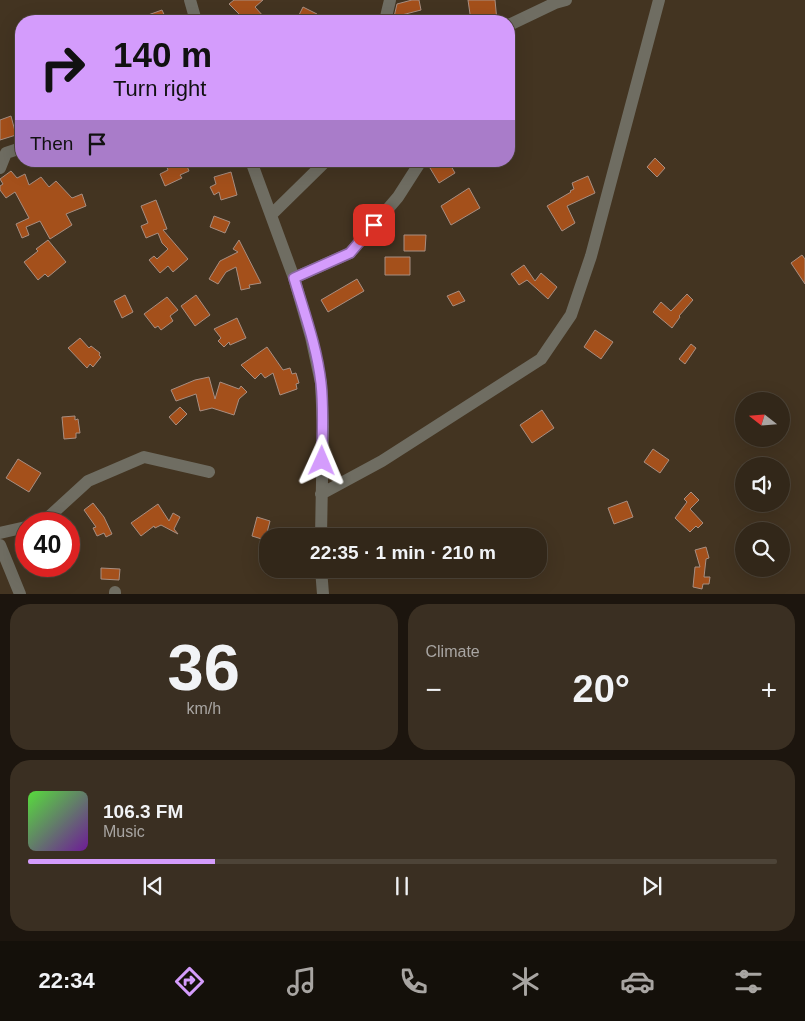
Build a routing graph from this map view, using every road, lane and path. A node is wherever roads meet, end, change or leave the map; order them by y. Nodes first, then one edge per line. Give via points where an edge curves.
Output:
1 (190, 0) edge
2 (390, 0) edge
3 (566, 0) edge
4 (659, 0) edge
5 (194, 15) edge
6 (386, 15) edge
7 (515, 22) edge
8 (3, 151) edge
9 (252, 167) edge
10 (320, 167) edge
11 (417, 167) edge
12 (0, 168) edge
13 (271, 215) junction
14 (294, 278) junction
15 (209, 472) dead end
16 (321, 494) junction
17 (54, 512) edge
18 (321, 528) edge
19 (15, 530) edge
20 (0, 533) edge
21 (0, 545) edge
22 (322, 578) edge
23 (20, 594) edge
24 (323, 594) edge

1 - 5 street
2 - 6 street
3 - 7 street
4 - 16 street via 591,256 571,315 541,359 382,461
8 - 12 street
9 - 13 street
10 - 13 street
11 - 14 street via 398,197 350,253
13 - 14 street
14 - 16 street via 321,383
15 - 17 street via 144,456 88,481
16 - 18 street
19 - 20 street
21 - 23 street
22 - 24 street

